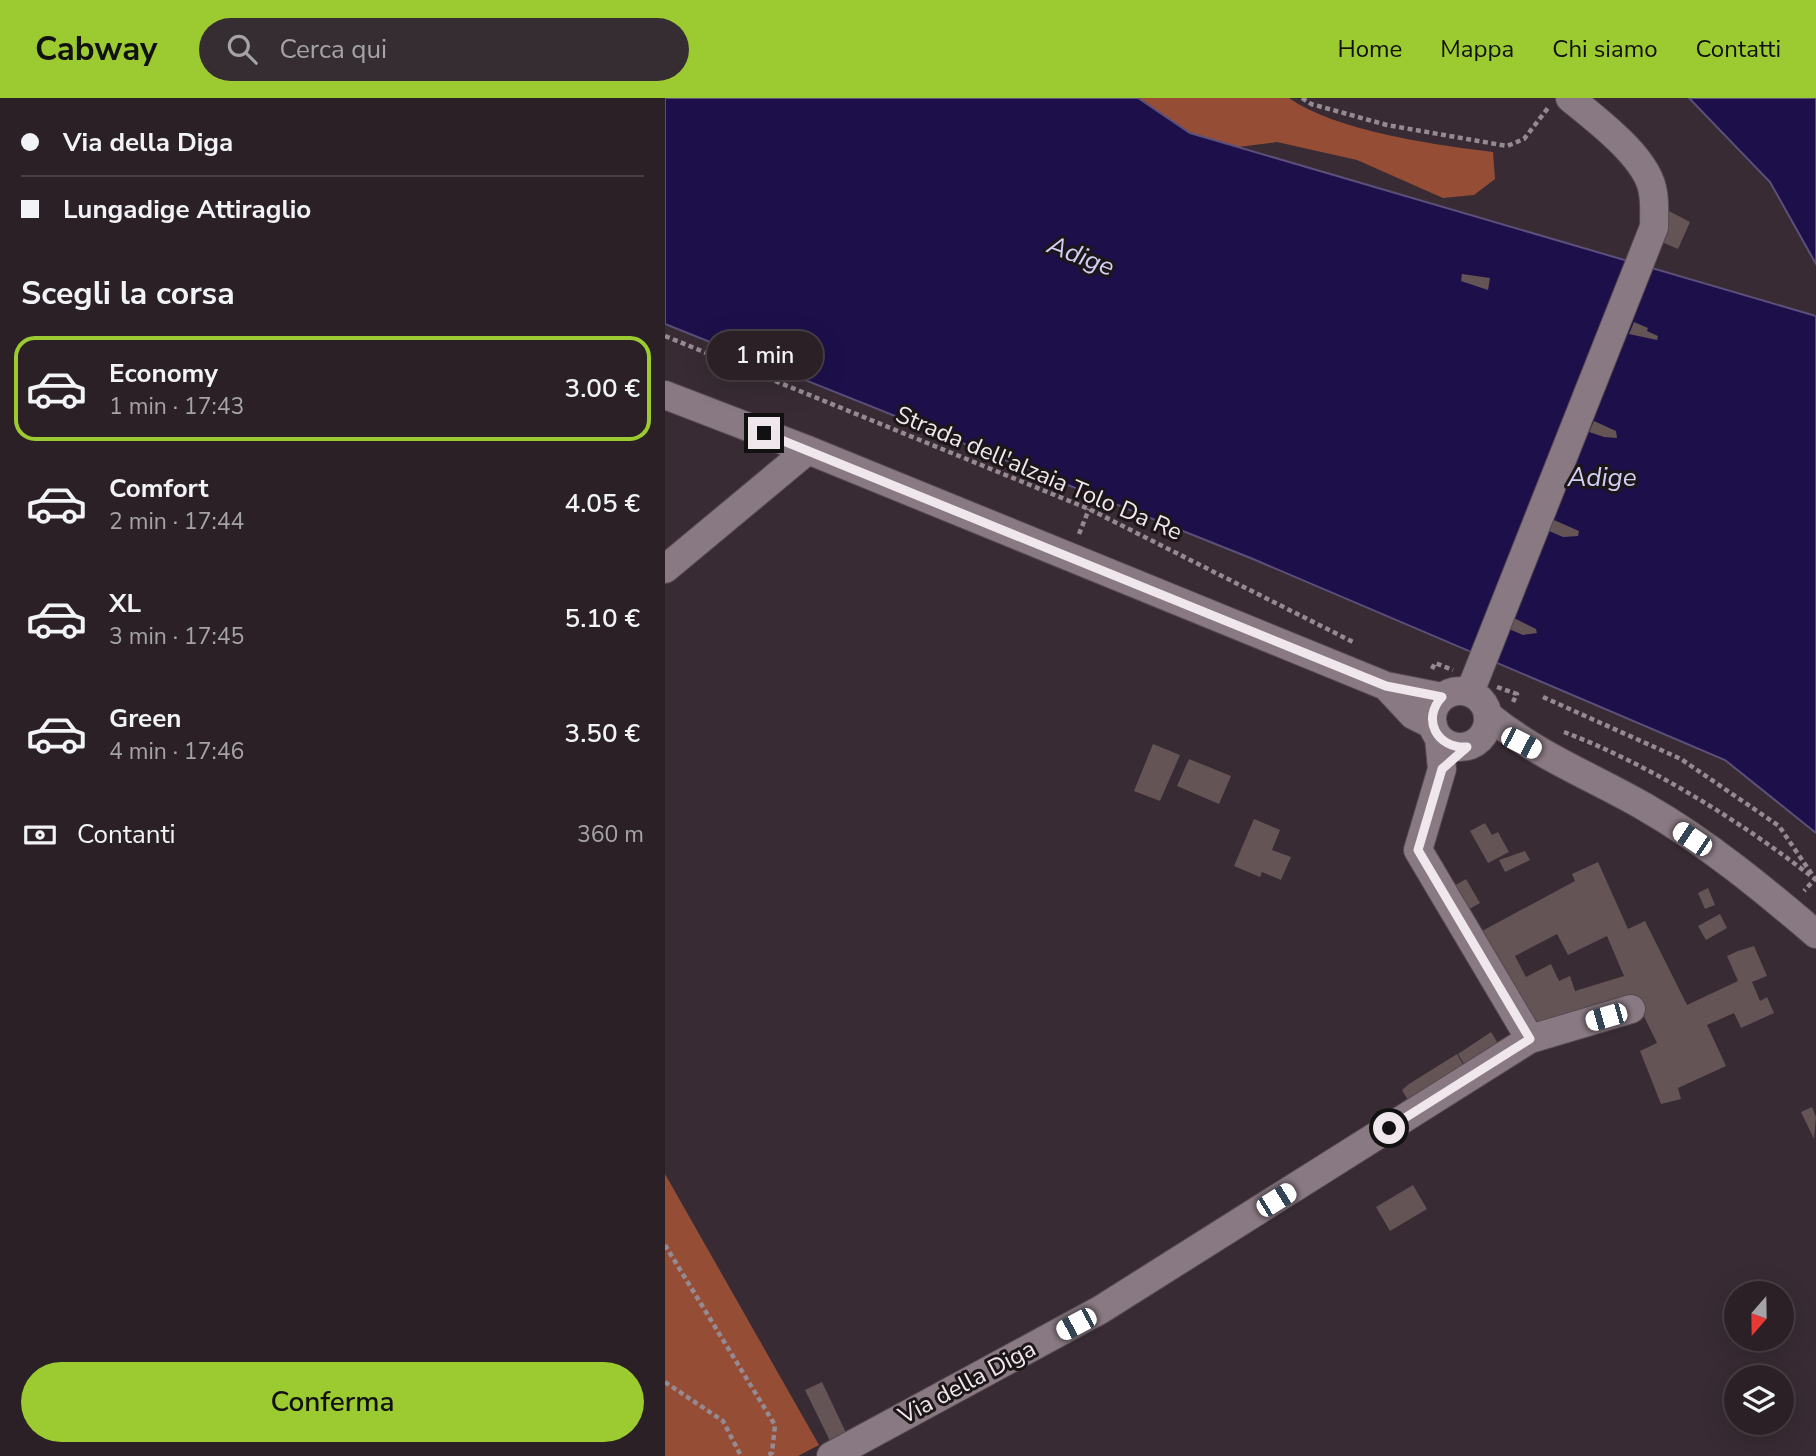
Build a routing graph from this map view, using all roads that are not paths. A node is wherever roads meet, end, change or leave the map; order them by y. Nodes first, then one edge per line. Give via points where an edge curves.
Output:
1 (1570, 98) edge
2 (669, 401) edge
3 (808, 450) junction
4 (665, 569) edge
5 (1475, 681) junction
6 (1386, 686) junction
7 (1442, 697) junction
8 (1436, 732) junction
9 (1478, 735) junction
10 (1442, 769) junction
11 (1816, 934) edge
12 (1631, 1009) dead end
13 (1530, 1039) junction
14 (831, 1456) edge

1 - 5 street via 1623,142 1653,190 1654,226
2 - 3 street
3 - 4 street
3 - 6 street
5 - 7 street
5 - 9 street via 1483,701
6 - 7 street
6 - 8 street
7 - 8 street via 1434,707
8 - 9 street via 1452,746
8 - 10 street
9 - 10 street
9 - 11 street via 1521,743 1647,808 1761,886
10 - 13 street via 1418,850
12 - 13 street, Via della Diga
13 - 14 street, Via della Diga via 1100,1310

